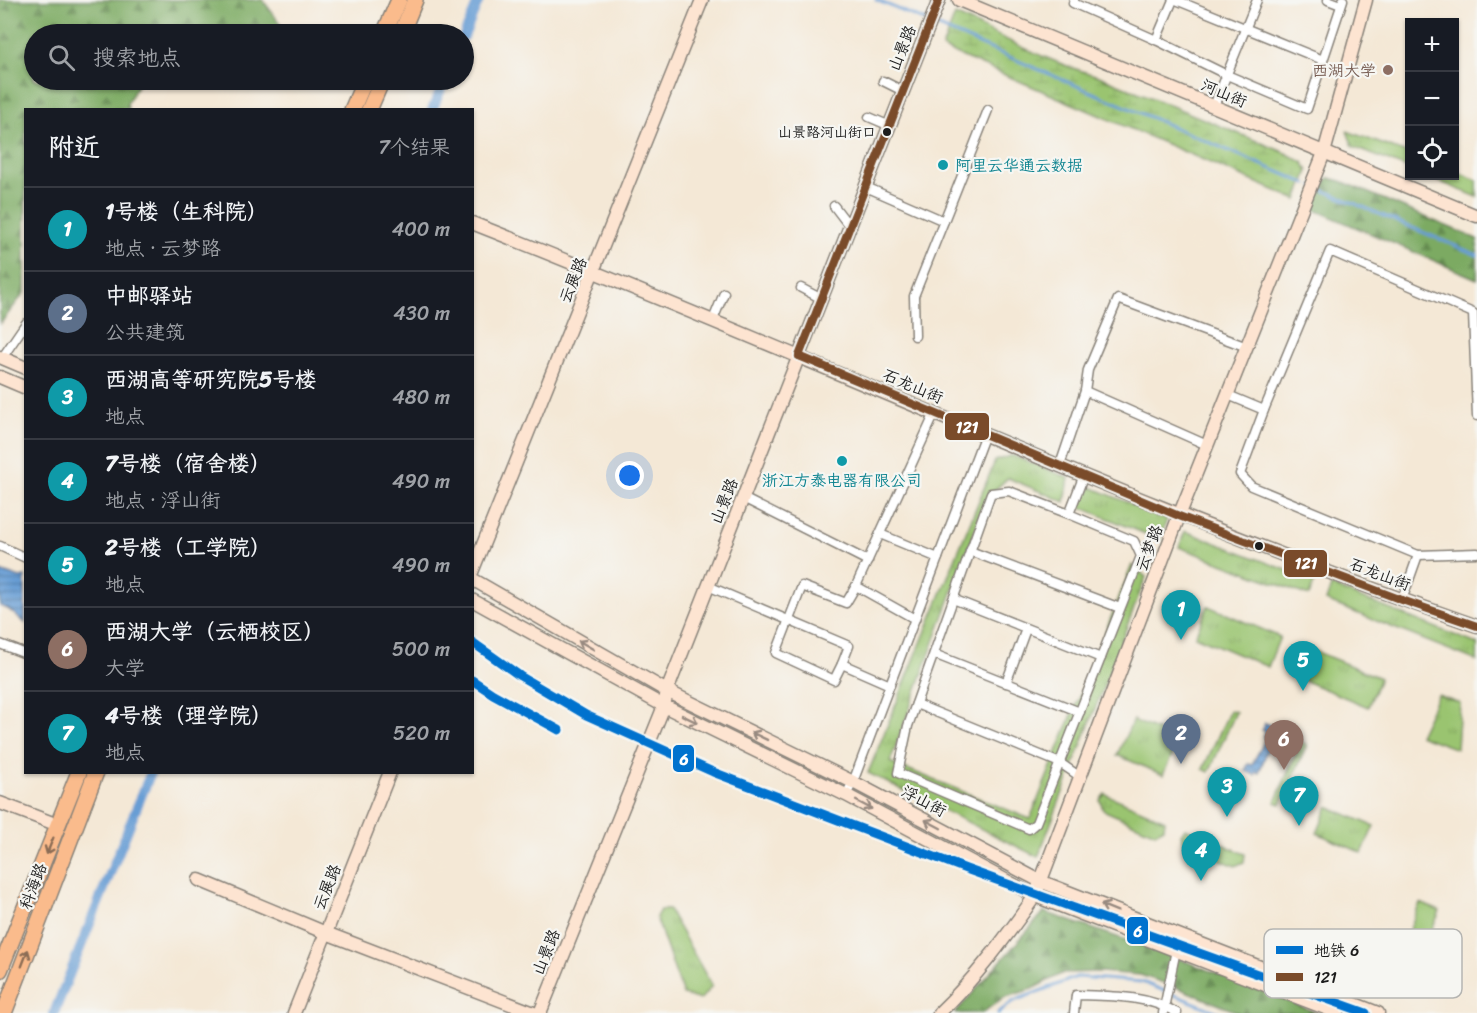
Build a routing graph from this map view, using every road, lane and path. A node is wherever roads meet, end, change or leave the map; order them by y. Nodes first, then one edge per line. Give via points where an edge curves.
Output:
1 (399, 0) edge
2 (415, 0) edge
3 (702, 0) edge
4 (939, 0) edge
5 (959, 0) edge
6 (1174, 0) edge
7 (1257, 0) edge
8 (1328, 0) edge
9 (1366, 0) edge
10 (1071, 1) edge
11 (1342, 3) edge
12 (388, 24) edge
13 (405, 24) edge
14 (1245, 28) junction
15 (1156, 40) junction
16 (1323, 60) junction
17 (1227, 75) junction
18 (883, 81) dead end
19 (361, 90) edge
20 (378, 90) edge
21 (903, 91) junction
22 (1214, 106) junction
23 (353, 108) edge
24 (370, 108) edge
25 (988, 110) dead end
26 (869, 117) dead end
27 (890, 126) junction
28 (1324, 153) junction
29 (866, 187) junction
30 (834, 206) dead end
31 (1477, 216) edge
32 (944, 221) junction
33 (474, 224) edge
34 (850, 227) junction
35 (594, 271) junction
36 (801, 288) dead end
37 (724, 293) dead end
38 (822, 299) junction
39 (713, 320) junction
40 (24, 326) edge
41 (915, 336) dead end
42 (1247, 347) junction
43 (799, 356) junction
44 (1, 357) edge
45 (24, 367) edge
46 (0, 377) edge
47 (24, 387) edge
48 (1085, 391) junction
49 (1228, 395) junction
50 (1264, 410) junction
51 (935, 413) junction
52 (1477, 416) edge
53 (985, 434) junction
54 (1207, 445) junction
55 (1060, 465) junction
56 (1084, 476) junction
57 (743, 498) junction
58 (1069, 514) junction
59 (1179, 516) junction
60 (880, 534) junction
61 (0, 546) edge
62 (970, 551) junction
63 (1477, 553) edge
64 (1418, 555) junction
65 (24, 557) edge
66 (938, 558) junction
67 (868, 561) junction
68 (474, 567) edge
69 (474, 580) edge
70 (708, 586) junction
71 (856, 586) junction
72 (953, 599) junction
73 (1402, 600) junction
74 (474, 601) edge
75 (1120, 608) junction
76 (788, 620) junction
77 (915, 620) junction
78 (1477, 626) edge
79 (1026, 628) junction
80 (0, 644) edge
81 (24, 647) edge
82 (10, 648) junction
83 (24, 653) edge
84 (933, 654) junction
85 (1101, 658) junction
86 (842, 664) junction
87 (1006, 683) junction
88 (890, 685) junction
89 (667, 691) junction
90 (916, 704) junction
91 (664, 706) junction
92 (1080, 712) junction
93 (1060, 763) junction
94 (78, 774) edge
95 (95, 774) edge
96 (389, 774) edge
97 (1079, 776) junction
98 (853, 782) junction
99 (846, 795) junction
100 (0, 803) edge
101 (58, 825) junction
102 (199, 880) dead end
103 (1040, 881) junction
104 (1035, 896) junction
105 (326, 933) junction
106 (1176, 950) junction
107 (1264, 968) edge
108 (0, 970) edge
109 (1264, 984) edge
110 (1299, 998) edge
111 (1340, 998) edge
112 (1165, 1005) edge
113 (4, 1013) edge
114 (294, 1013) edge
115 (534, 1013) edge
116 (540, 1013) edge
117 (939, 1013) edge
118 (1074, 1013) edge
119 (1177, 1013) edge
120 (1338, 1013) edge
121 (1378, 1013) edge

1 - 12 highway
2 - 13 highway
3 - 35 street, 云展路
4 - 21 street, 山景路
5 - 22 street, 河山街
6 - 14 street
6 - 15 street
7 - 14 street
8 - 11 street
9 - 28 street, 云梦路
10 - 15 street
11 - 16 street
14 - 16 street
14 - 17 street
15 - 17 street
16 - 17 street via 1307,110
17 - 22 street
18 - 21 street
19 - 23 highway
20 - 24 highway
21 - 27 street, 山景路
22 - 28 street, 河山街
25 - 32 street
26 - 27 street
27 - 29 street, 山景路
28 - 31 street, 河山街
28 - 42 street, 云梦路
29 - 32 street
29 - 34 street, 山景路
30 - 34 street
32 - 41 street via 914,296
33 - 35 street, 石龙山街
34 - 38 street, 山景路
35 - 39 street, 石龙山街
35 - 68 street, 云展路
36 - 38 street
37 - 39 street
38 - 43 street, 山景路
39 - 43 street, 石龙山街
40 - 44 street
42 - 48 street via 1118,299 1088,370
42 - 49 street, 云梦路
43 - 51 street, 石龙山街
43 - 57 street, 山景路
44 - 45 street
46 - 47 street
48 - 54 street
48 - 55 street
49 - 50 street
49 - 54 street, 云梦路
50 - 52 street via 1330,251 1473,313
50 - 64 street via 1240,474 1251,486
51 - 53 street, 石龙山街
51 - 60 street
53 - 55 street, 石龙山街
53 - 66 street
54 - 59 street, 云梦路
55 - 56 street, 石龙山街
56 - 58 street
56 - 59 street, 石龙山街
57 - 67 street
57 - 70 street, 山景路
58 - 62 street via 1010,491 991,493
58 - 75 street via 1134,541 1141,556
59 - 73 street, 石龙山街
59 - 97 street, 云梦路
60 - 66 street
60 - 67 street
61 - 65 street
62 - 72 street
62 - 75 street
63 - 64 street
64 - 73 street
66 - 77 street
67 - 71 street
89 -> 69 street, 浮山街
70 - 76 street
70 - 89 street, 山景路
71 - 76 street via 846,603 802,586
71 - 77 street
72 - 79 street
72 - 84 street
73 - 78 street, 石龙山街
74 - 91 street, 浮山街
75 - 85 street
76 - 86 street via 849,646
76 - 86 street via 776,653 834,681
77 - 88 street
79 - 85 street
79 - 87 street
80 - 82 street
81 - 82 street
82 - 83 street
84 - 87 street
84 - 90 street
85 - 92 street
86 - 88 street
87 - 92 street
88 - 98 street
89 - 91 street, 山景路
98 -> 89 street, 浮山街
90 - 93 street
90 - 93 street via 898,773 1029,830 1036,823
91 -> 99 street, 浮山街
91 - 116 street, 山景路
92 - 93 street
93 - 97 street
94 - 101 highway, 科海路
113 -> 95 highway, 科海路
96 - 105 street, 云展路
97 - 103 street, 云梦路
98 - 99 street
103 -> 98 street, 浮山街
99 -> 104 street, 浮山街
100 - 101 street
101 -> 108 highway, 科海路
102 - 105 street
103 - 104 street, 云梦路
107 -> 103 street, 浮山街
104 - 106 street, 浮山街
104 - 117 street, 云梦路 via 964,990
105 - 114 street, 云展路
105 - 115 street
106 - 109 street, 浮山街
106 - 112 street
110 - 120 street, 浮山街
121 -> 111 street, 浮山街
112 - 118 street via 1119,996 1076,995
112 - 119 street

